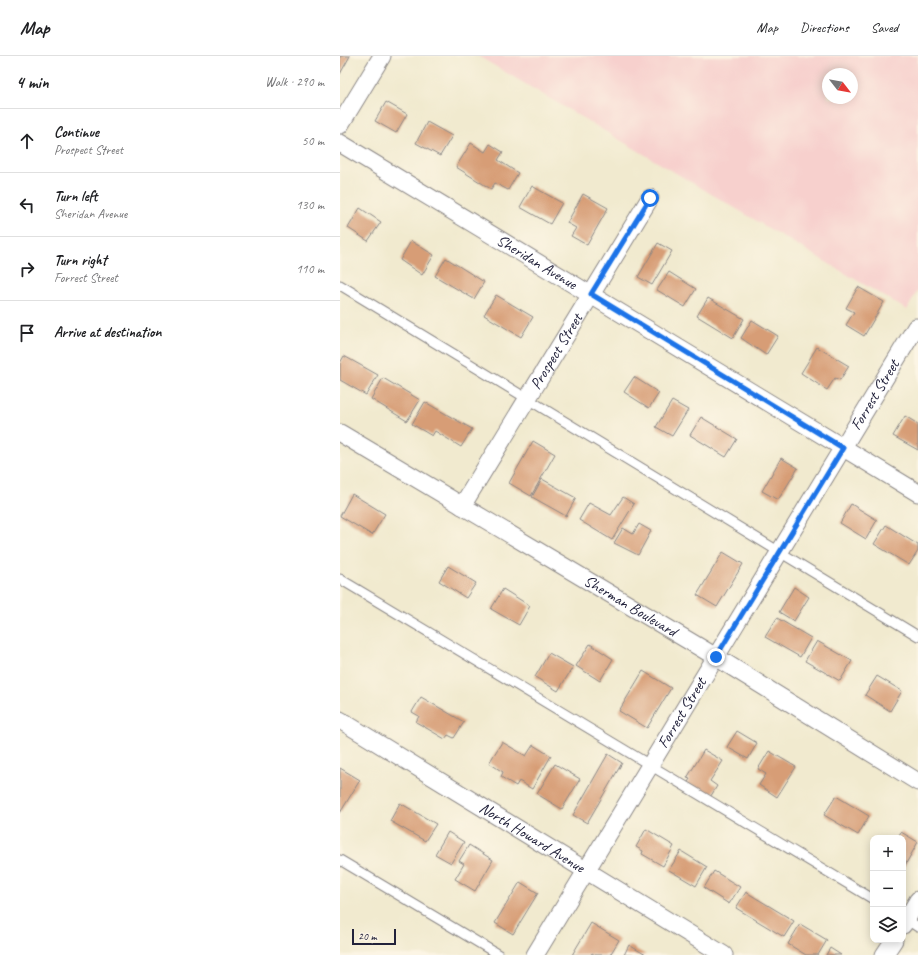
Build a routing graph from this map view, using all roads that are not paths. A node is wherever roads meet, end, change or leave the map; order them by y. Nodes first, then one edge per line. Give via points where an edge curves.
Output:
1 (382, 56) edge
2 (340, 125) edge
3 (340, 143) edge
4 (650, 198) dead end
5 (340, 285) edge
6 (591, 294) junction
7 (916, 328) dead end
8 (527, 399) junction
9 (340, 433) edge
10 (843, 448) junction
11 (918, 493) edge
12 (462, 506) junction
13 (779, 552) junction
14 (340, 579) edge
15 (918, 636) edge
16 (716, 657) junction
17 (340, 720) edge
18 (650, 765) junction
19 (918, 782) edge
20 (340, 860) edge
21 (586, 871) junction
22 (870, 897) edge
23 (918, 900) edge
24 (908, 922) edge
25 (892, 943) edge
26 (498, 955) edge
27 (535, 955) edge
28 (724, 955) edge
29 (884, 955) edge

1 - 2 street
3 - 6 street, Sheridan Avenue
4 - 6 street, Prospect Street
5 - 8 lane
6 - 8 street, Prospect Street
6 - 10 street, Sheridan Avenue
7 - 10 street, Forrest Street
8 - 12 street, Prospect Street
8 - 13 lane
9 - 12 street, Sherman Boulevard
10 - 11 street, Sheridan Avenue
10 - 13 street, Forrest Street
12 - 16 street, Sherman Boulevard
13 - 15 lane
13 - 16 street, Forrest Street
14 - 18 lane
16 - 18 street, Forrest Street
16 - 19 street, Sherman Boulevard
17 - 21 street, North Howard Avenue
18 - 21 street, Forrest Street
18 - 22 lane
20 - 26 lane
21 - 27 street, Forrest Street
21 - 28 street, North Howard Avenue
23 - 24 street
25 - 29 street

